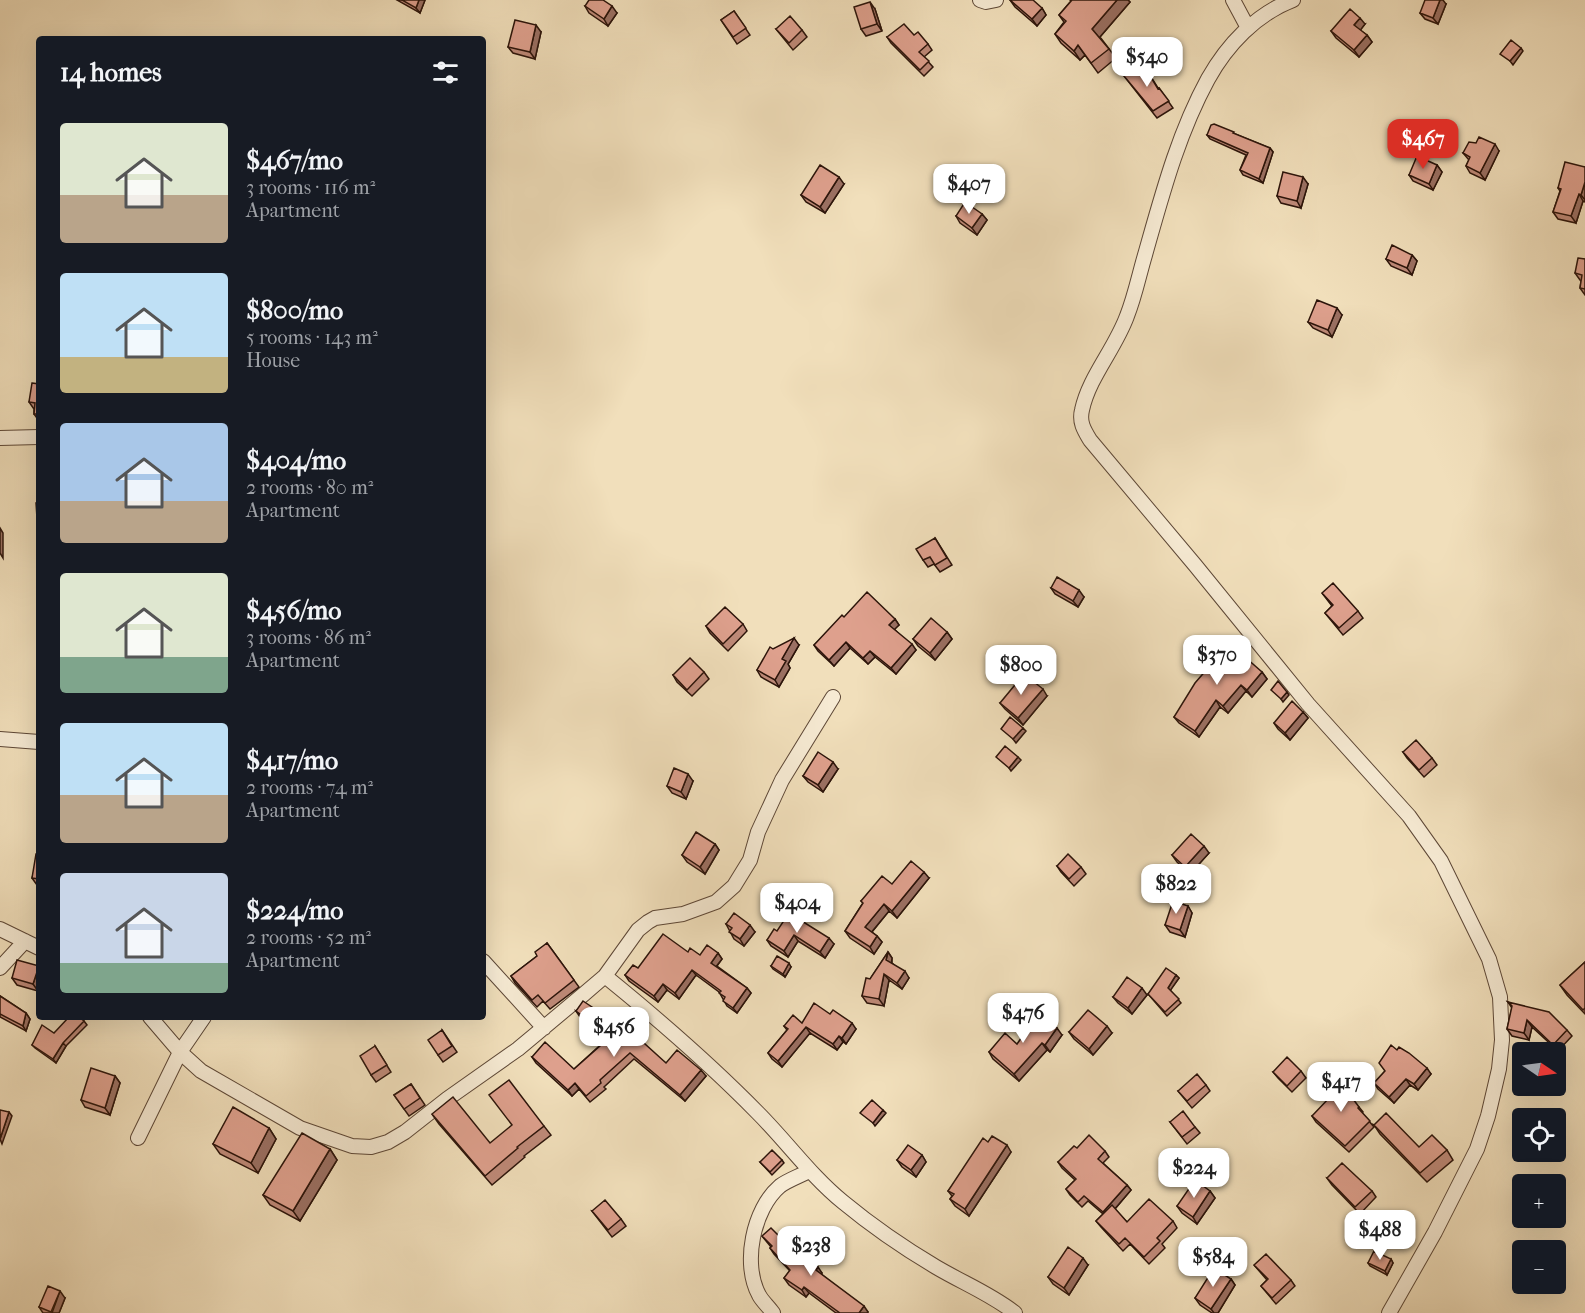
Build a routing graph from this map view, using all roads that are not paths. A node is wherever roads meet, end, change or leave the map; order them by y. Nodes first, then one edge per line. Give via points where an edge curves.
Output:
1 (980, 0) edge
2 (996, 0) edge
3 (1233, 0) edge
4 (1293, 0) edge
5 (1248, 28) junction
6 (36, 437) edge
7 (0, 438) edge
8 (832, 697) dead end
9 (0, 739) edge
10 (36, 742) edge
11 (0, 929) edge
12 (25, 941) junction
13 (36, 946) edge
14 (486, 964) edge
15 (0, 968) edge
16 (605, 976) junction
17 (153, 1020) edge
18 (202, 1020) edge
19 (544, 1028) junction
20 (180, 1052) junction
21 (138, 1138) dead end
22 (809, 1172) junction
23 (773, 1313) edge
24 (1015, 1313) edge
25 (1389, 1313) edge

1 - 2 street
3 - 5 street
4 - 5 street
5 - 25 street via 1229,47 1186,124 1128,316 1088,393 1081,413 1082,427 1301,696 1409,816 1441,861 1490,959 1500,998 1502,1040 1488,1116 1456,1190
6 - 7 street
8 - 16 street via 782,780 750,860 734,886 716,902 648,922
9 - 10 street
11 - 12 street
12 - 13 street
12 - 15 street
14 - 19 street
16 - 19 street
16 - 22 street via 646,1008 746,1100
17 - 20 street
18 - 20 street
19 - 20 street via 405,1132 371,1147 352,1146 300,1128 201,1071
20 - 21 street
22 - 23 street via 780,1186 763,1209 754,1234 750,1269 759,1295
22 - 24 street via 900,1245

